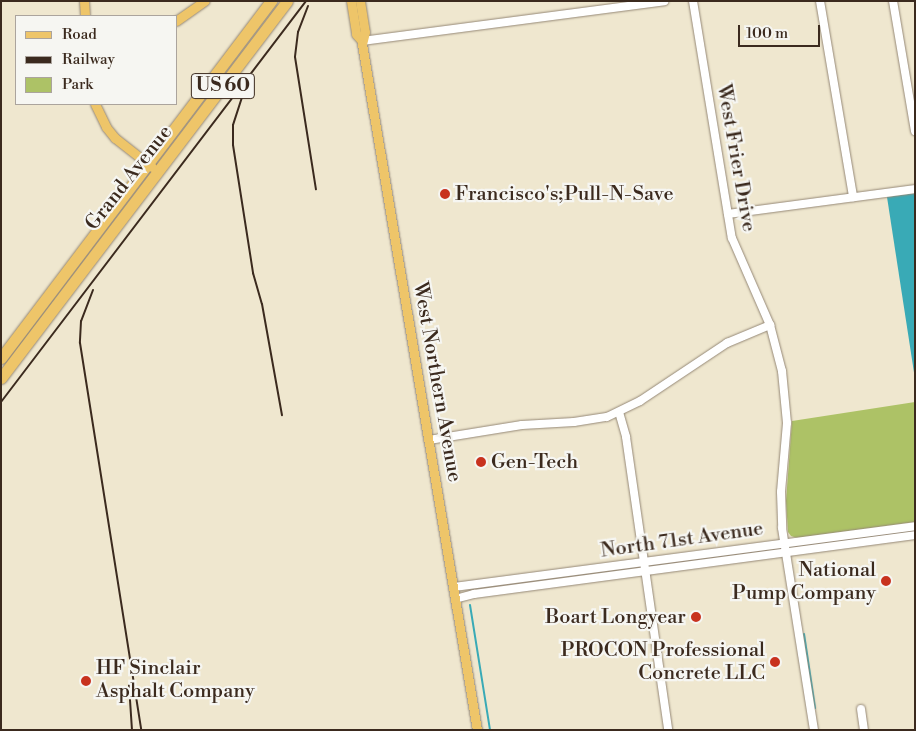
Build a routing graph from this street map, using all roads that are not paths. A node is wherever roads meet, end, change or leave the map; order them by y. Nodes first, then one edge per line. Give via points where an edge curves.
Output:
1 (84, 1) edge
2 (205, 1) edge
3 (271, 1) edge
4 (287, 1) edge
5 (351, 1) edge
6 (360, 1) edge
7 (664, 1) edge
8 (693, 1) edge
9 (820, 1) edge
10 (893, 1) edge
11 (85, 15) edge
12 (178, 21) edge
13 (362, 41) junction
14 (95, 105) edge
15 (915, 132) edge
16 (149, 164) junction
17 (159, 172) junction
18 (915, 189) edge
19 (853, 197) junction
20 (728, 214) junction
21 (58, 294) junction
22 (770, 325) junction
23 (1, 358) edge
24 (1, 378) edge
25 (619, 412) junction
26 (429, 440) junction
27 (915, 526) edge
28 (858, 533) junction
29 (915, 535) edge
30 (859, 542) junction
31 (783, 543) junction
32 (727, 551) junction
33 (785, 552) junction
34 (728, 560) junction
35 (643, 562) junction
36 (644, 571) junction
37 (454, 587) junction
38 (455, 599) junction
39 (861, 709) dead end
40 (477, 730) edge
41 (668, 730) edge
42 (814, 730) edge
43 (864, 730) edge

1 - 11 main road
2 - 12 main road
3 - 16 highway, Grand Avenue / US 60
4 - 17 highway, Grand Avenue / US 60
5 - 13 main road, West Northern Avenue via 356,34
6 - 13 main road, West Northern Avenue via 365,32
7 - 13 street
8 - 20 street, West Frier Drive
9 - 19 street
10 - 15 street
13 - 26 main road, West Northern Avenue
14 - 16 main road via 115,138
16 - 17 main road
16 - 21 highway, Grand Avenue / US 60
17 - 21 highway, Grand Avenue / US 60
18 - 19 street
19 - 20 street
20 - 22 street, West Frier Drive via 735,246
21 - 23 highway, Grand Avenue / US 60
21 - 24 highway, Grand Avenue / US 60
22 - 25 street via 727,343
22 - 31 street, West Frier Drive via 782,371 786,406 781,503
25 - 26 street via 590,421 522,425
25 - 35 street via 626,437
26 - 37 main road, West Northern Avenue
27 - 28 street, North 71st Avenue
28 - 30 street
28 - 31 street, North 71st Avenue
29 - 30 street, North 71st Avenue
30 - 33 street, North 71st Avenue
31 - 32 street, North 71st Avenue
31 - 33 street, West Frier Drive
32 - 34 street
32 - 35 street, North 71st Avenue
33 - 34 street, North 71st Avenue
33 - 42 street, West Frier Drive
34 - 36 street, North 71st Avenue
35 - 36 street
35 - 37 street, North 71st Avenue
36 - 38 street, North 71st Avenue
36 - 41 street
37 - 38 main road, West Northern Avenue
38 - 40 main road, West Northern Avenue
39 - 43 street

